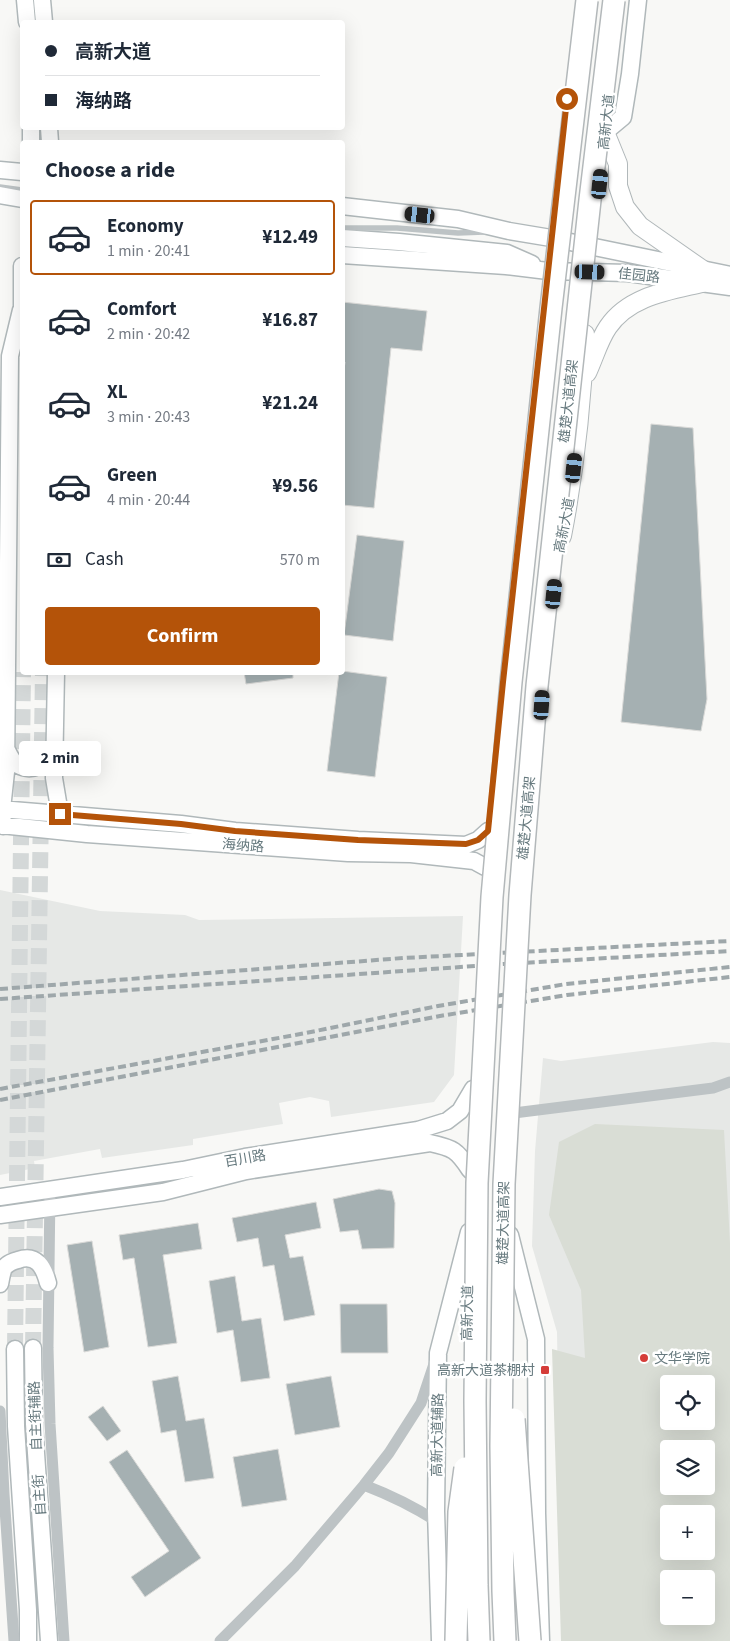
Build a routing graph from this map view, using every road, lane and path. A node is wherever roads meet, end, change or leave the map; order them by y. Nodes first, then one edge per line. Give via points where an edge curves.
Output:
1 (25, 0) edge
2 (42, 0) edge
3 (578, 0) edge
4 (588, 0) edge
5 (614, 0) edge
6 (620, 0) edge
7 (638, 0) edge
8 (28, 20) edge
9 (44, 20) edge
10 (605, 132) junction
11 (0, 170) edge
12 (20, 172) edge
13 (0, 187) edge
14 (20, 190) edge
15 (0, 195) edge
16 (20, 199) edge
17 (345, 206) edge
18 (345, 228) edge
19 (509, 231) junction
20 (345, 238) edge
21 (551, 238) junction
22 (593, 247) junction
23 (345, 255) edge
24 (548, 270) junction
25 (590, 272) junction
26 (730, 275) edge
27 (702, 276) junction
28 (730, 287) edge
29 (20, 314) edge
30 (582, 385) junction
31 (517, 555) junction
32 (558, 558) junction
33 (56, 675) edge
34 (6, 748) junction
35 (55, 754) junction
36 (1, 809) edge
37 (60, 814) junction
38 (1, 826) edge
39 (59, 831) junction
40 (488, 831) junction
41 (486, 867) junction
42 (483, 899) dead end
43 (527, 900) dead end
44 (516, 1075) dead end
45 (474, 1082) joint
46 (730, 1082) edge
47 (514, 1113) junction
48 (470, 1170) junction
49 (50, 1190) junction
50 (0, 1197) edge
51 (50, 1208) junction
52 (0, 1215) edge
53 (469, 1232) junction
54 (510, 1235) junction
55 (503, 1269) junction
56 (48, 1283) junction
57 (0, 1284) edge
58 (33, 1348) tunnel mouth
59 (15, 1349) tunnel mouth
60 (438, 1353) junction
61 (475, 1401) junction
62 (0, 1411) edge
63 (364, 1486) junction
64 (436, 1521) junction
65 (14, 1641) edge
66 (28, 1641) edge
67 (49, 1641) edge
68 (64, 1641) edge
69 (220, 1641) edge
70 (440, 1641) edge
71 (456, 1641) edge
72 (470, 1641) edge
73 (479, 1641) edge
74 (506, 1641) edge
75 (513, 1641) edge
76 (530, 1641) edge
77 (541, 1641) edge

1 - 8 main road
2 - 9 main road
3 - 21 main road
4 - 61 highway, 雄楚大道高架, bridge via 512,672 492,897 477,1183
5 - 55 highway, 雄楚大道高架, bridge via 537,686 508,1093
6 - 10 main road, 高新大道
7 - 10 main road via 623,117
10 - 22 main road, 高新大道
10 - 27 main road via 618,164 618,186 625,207 640,226
11 - 12 main road
13 - 14 lane
15 - 16 main road
17 - 19 main road, 佳园路 via 458,219
18 - 19 lane
19 - 21 main road, 佳园路
20 - 24 main road via 507,253
21 - 22 main road, 佳园路
21 - 24 main road
22 - 25 main road, 高新大道
22 - 27 main road, 佳园路
23 - 24 main road, 佳园路
24 - 25 main road, 佳园路
24 - 31 main road
25 - 27 main road, 佳园路
25 - 30 main road, 高新大道
26 - 27 main road, 佳园路
27 - 28 main road, 佳园路
27 - 30 main road via 643,298 614,318
29 - 34 main road via 10,356
30 - 32 main road, 高新大道 via 572,485
31 - 32 main road via 531,535 541,531 550,537
31 - 40 main road
32 - 43 main road, 高新大道
33 - 35 main road
34 - 35 main road via 18,765 28,768 46,763
34 - 36 main road
35 - 37 main road via 54,778
36 - 37 main road, 海纳路
36 - 38 main road
37 - 39 main road
37 - 40 main road, 海纳路 via 358,840 466,844 478,840
38 - 39 main road, 海纳路
39 - 41 main road, 海纳路 via 348,853 411,854 474,861
40 - 41 main road
41 - 42 main road
44 - 47 main road
45 - 48 main road, 高新大道
45 - 49 main road, 百川路 via 460,1111 432,1127
46 - 47 street via 713,1088
47 - 54 main road
48 - 51 main road, 百川路 via 460,1155 449,1147 430,1143 246,1171 163,1192
48 - 53 main road, 高新大道
49 - 50 main road, 百川路
49 - 51 street, 自主街辅路
51 - 52 main road, 百川路
51 - 56 street, 自主街辅路
53 - 60 main road, 高新大道辅路
53 - 72 main road, 高新大道 via 466,1402
54 - 75 main road via 508,1443
54 - 77 main road via 536,1339
55 - 74 highway, 雄楚大道高架, bridge via 501,1446
55 - 76 highway, bridge
56 - 57 main road via 45,1269 39,1263 22,1258 4,1269
56 - 68 street, 自主街辅路 via 50,1424
58 - 67 main road, 自主街 via 35,1434
59 - 66 main road, 自主街
60 - 63 street via 421,1403
60 - 64 main road, 高新大道辅路
61 - 71 highway, bridge via 459,1512
61 - 73 highway, 雄楚大道高架, bridge
62 - 65 street
63 - 64 street via 409,1504
63 - 69 street via 295,1566
64 - 70 main road, 高新大道辅路

